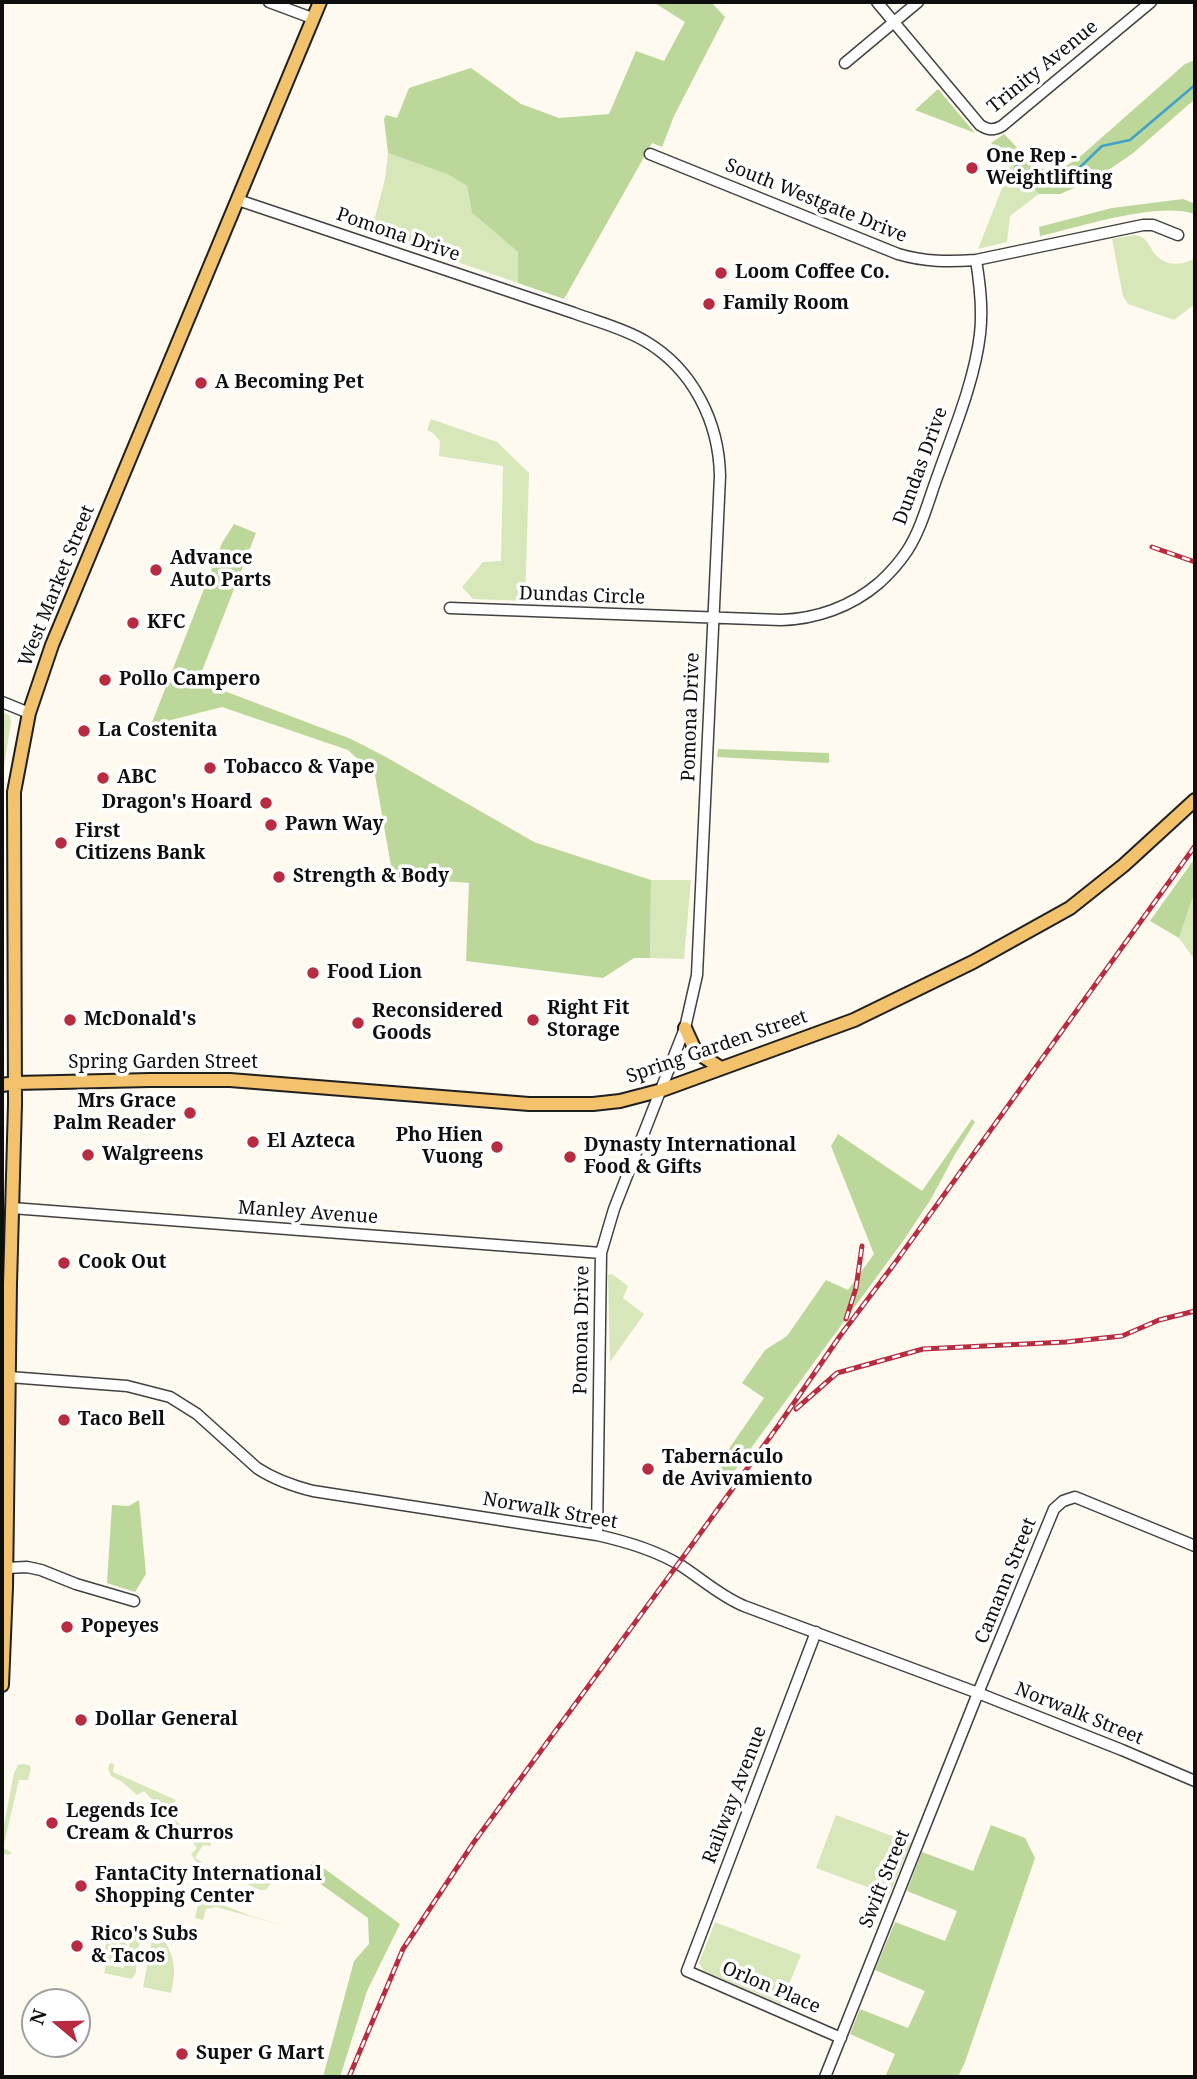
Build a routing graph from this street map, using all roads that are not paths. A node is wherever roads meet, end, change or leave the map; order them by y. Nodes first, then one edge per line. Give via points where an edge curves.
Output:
1 (269, 2) edge
2 (320, 2) edge
3 (877, 2) edge
4 (918, 2) edge
5 (1151, 2) edge
6 (312, 18) junction
7 (894, 22) junction
8 (845, 63) dead end
9 (650, 153) dead end
10 (238, 200) junction
11 (1178, 235) dead end
12 (976, 260) junction
13 (450, 608) dead end
14 (713, 617) junction
15 (2, 702) edge
16 (29, 713) junction
17 (1195, 800) edge
18 (685, 1028) junction
19 (721, 1068) junction
20 (8, 1084) edge
21 (662, 1090) junction
22 (12, 1208) junction
23 (601, 1253) junction
24 (9, 1377) junction
25 (597, 1535) junction
26 (1195, 1546) edge
27 (6, 1568) junction
28 (134, 1601) dead end
29 (816, 1632) junction
30 (2, 1685) edge
31 (978, 1693) junction
32 (1195, 1781) edge
33 (687, 1971) joint
34 (841, 2038) junction
35 (824, 2077) edge

1 - 6 street
2 - 6 main road, West Market Street
3 - 7 street
4 - 7 street
5 - 7 street, Trinity Avenue via 1002,127 989,130
6 - 10 main road, West Market Street
7 - 8 street
9 - 12 street, South Westgate Drive via 898,254 938,262
10 - 14 street, Pomona Drive via 620,329 644,340 674,364 702,402 718,443
10 - 16 main road, West Market Street via 51,645
11 - 12 street, South Westgate Drive via 1143,225
12 - 14 street, Dundas Drive via 981,317 978,352 923,518 907,551 878,584 846,605 817,616 781,620
13 - 14 street, Dundas Circle
14 - 18 street, Pomona Drive via 699,959
15 - 16 street
16 - 20 main road, West Market Street via 14,792
17 - 19 main road, Spring Garden Street via 1097,889 1048,921 854,1020
18 - 19 main road via 696,1052
18 - 21 street, Pomona Drive
19 - 21 main road, Spring Garden Street
20 - 21 main road, Spring Garden Street via 230,1080 529,1104 593,1104
20 - 22 main road, West Market Street
21 - 23 street, Pomona Drive
22 - 23 street, Manley Avenue
22 - 24 main road, West Market Street
23 - 25 street, Pomona Drive
24 - 25 street, Norwalk Street via 127,1387 170,1397 197,1414 257,1468 294,1486
24 - 27 main road, West Market Street
25 - 29 street, Norwalk Street via 678,1564 732,1601
26 - 31 street, Camann Street via 1075,1497 1063,1501 1054,1509
27 - 28 street via 41,1570
27 - 30 main road, West Market Street
29 - 31 street, Norwalk Street
29 - 33 street, Railway Avenue
31 - 32 street, Norwalk Street
31 - 34 street, Swift Street
33 - 34 street, Orlon Place
34 - 35 street, Swift Street

